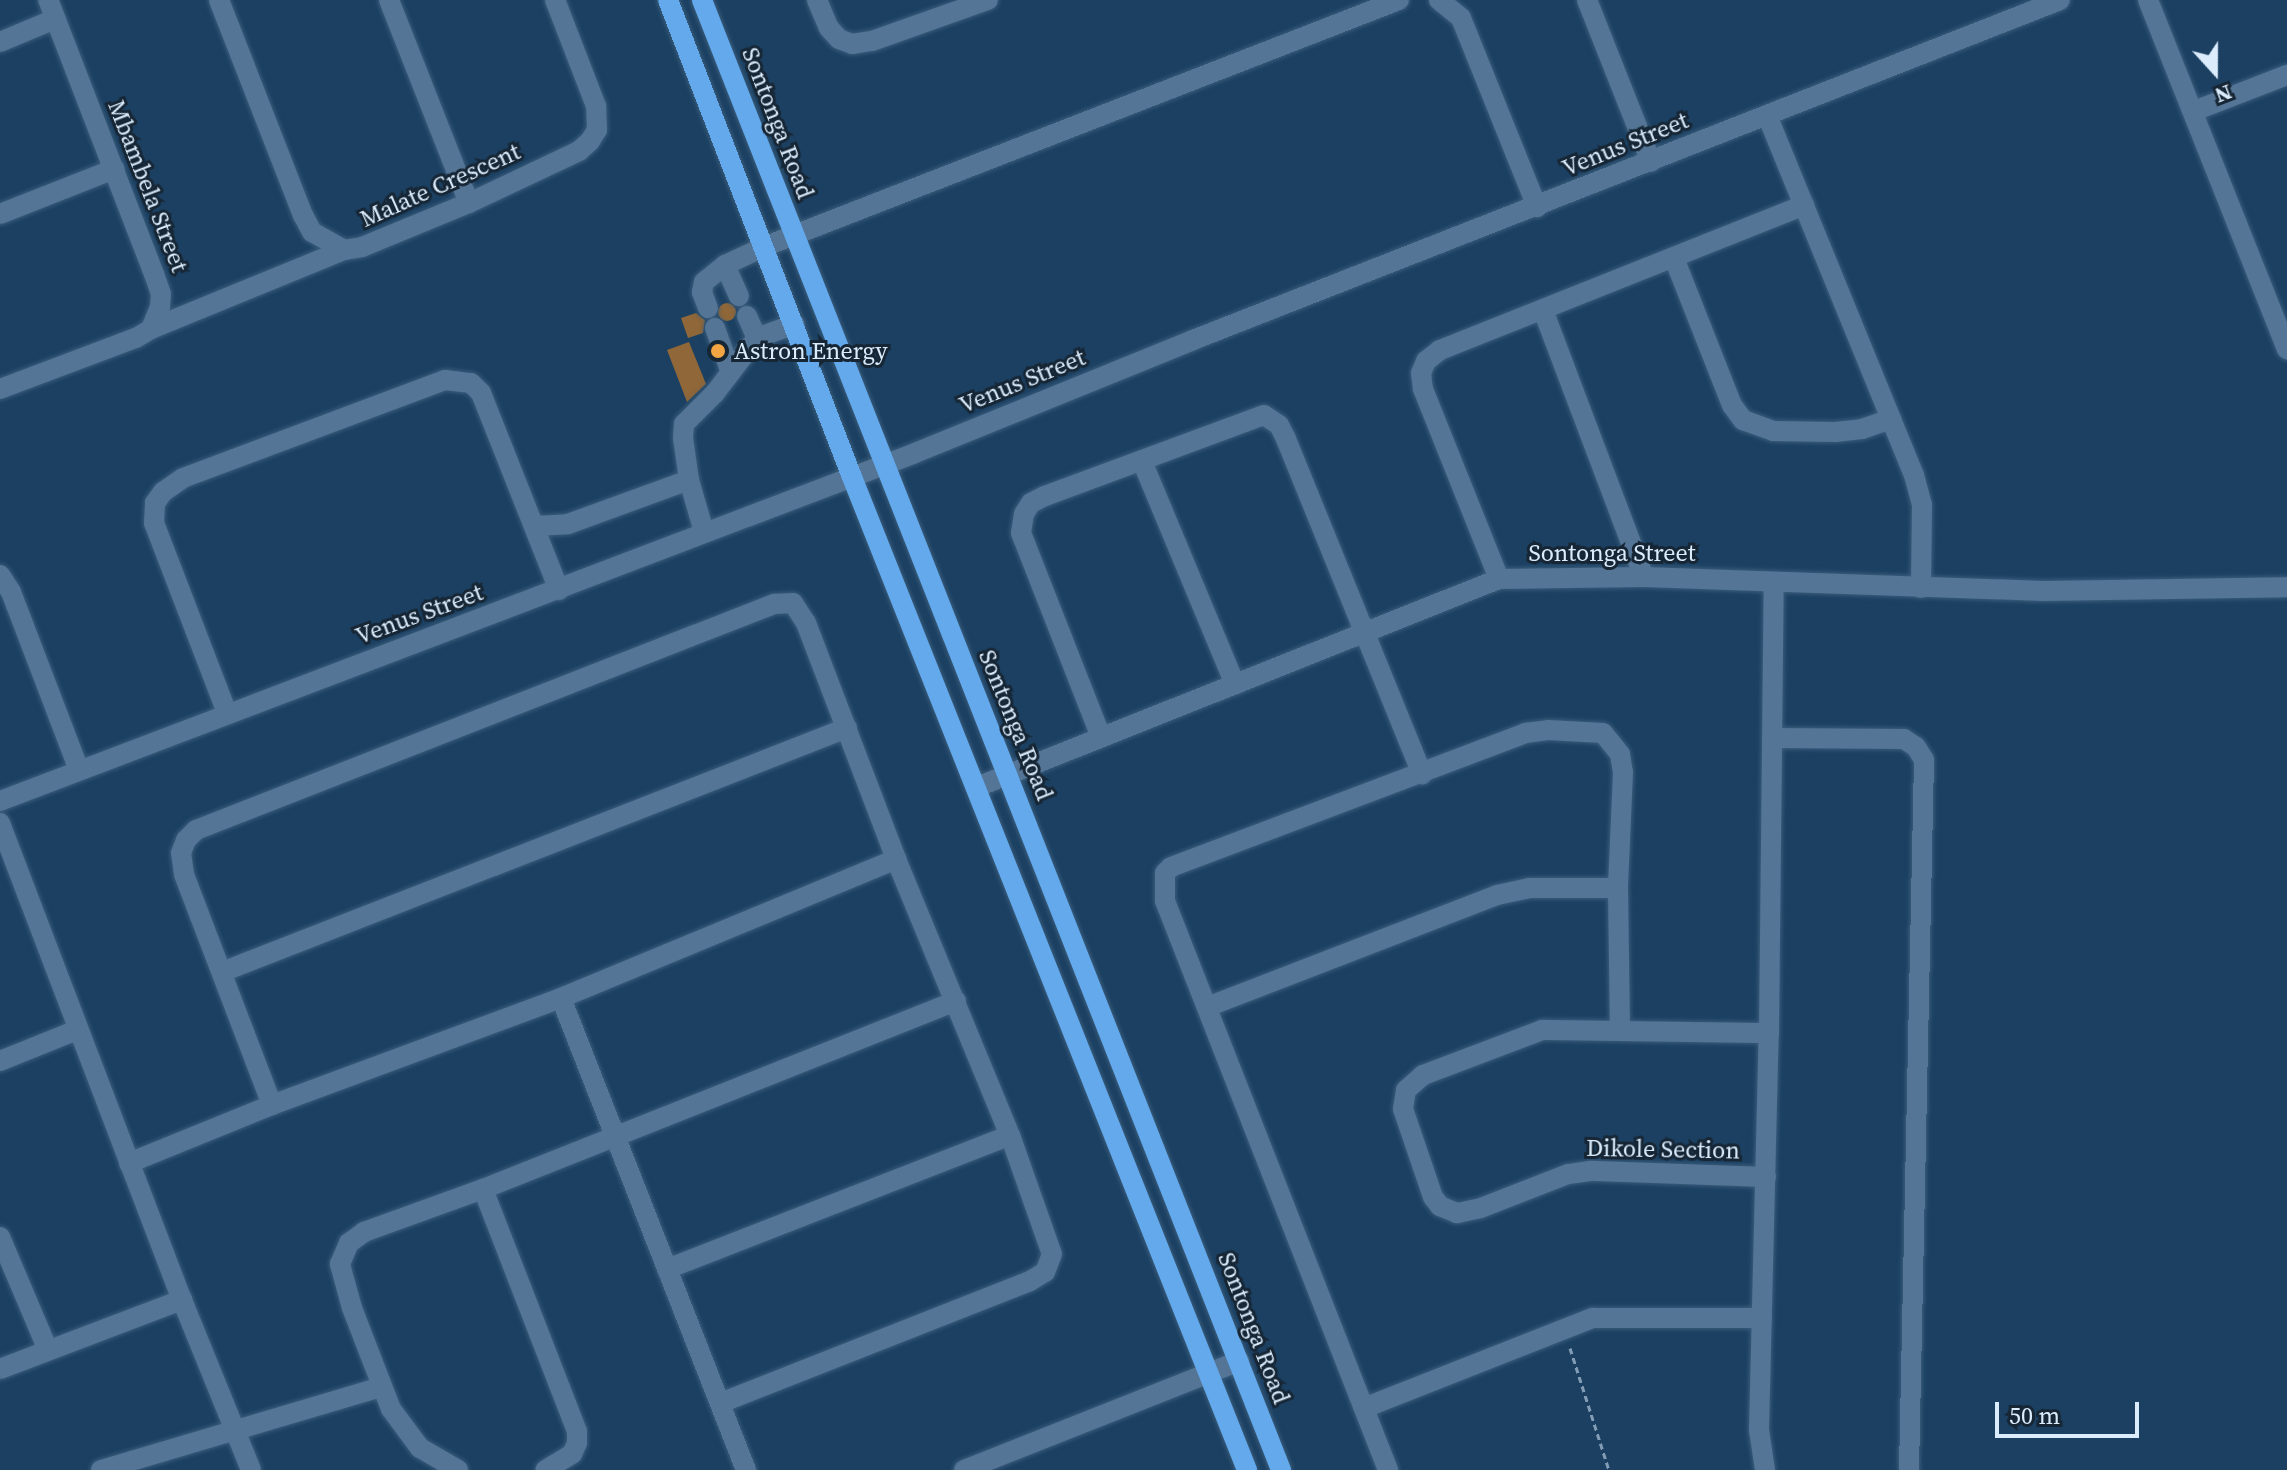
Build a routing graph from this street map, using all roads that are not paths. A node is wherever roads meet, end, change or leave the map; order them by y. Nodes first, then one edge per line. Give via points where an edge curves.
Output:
1 (219, 0) edge
2 (389, 0) edge
3 (555, 0) edge
4 (668, 0) edge
5 (702, 0) edge
6 (817, 0) edge
7 (988, 0) edge
8 (1399, 0) edge
9 (1439, 0) edge
10 (1587, 0) edge
11 (2060, 0) edge
12 (2148, 0) edge
13 (2022, 7) edge
14 (52, 10) edge
15 (0, 42) edge
16 (2287, 75) edge
17 (2194, 111) junction
18 (1767, 115) junction
19 (1651, 162) junction
20 (114, 169) junction
21 (469, 203) junction
22 (1804, 205) junction
23 (1537, 207) junction
24 (0, 214) edge
25 (794, 235) junction
26 (766, 246) junction
27 (344, 250) junction
28 (1674, 258) junction
29 (725, 265) junction
30 (739, 296) dead end
31 (708, 308) dead end
32 (1543, 310) junction
33 (747, 316) dead end
34 (795, 324) junction
35 (715, 328) dead end
36 (151, 329) junction
37 (757, 338) junction
38 (2287, 349) edge
39 (730, 370) junction
40 (0, 389) edge
41 (1891, 419) junction
42 (1142, 461) junction
43 (883, 465) junction
44 (852, 477) junction
45 (689, 480) junction
46 (535, 526) junction
47 (704, 532) junction
48 (0, 575) edge
49 (1644, 577) junction
50 (1499, 579) junction
51 (1774, 583) junction
52 (2287, 587) edge
53 (1921, 588) junction
54 (559, 590) junction
55 (1366, 633) junction
56 (1235, 684) junction
57 (227, 713) junction
58 (847, 728) junction
59 (1101, 737) junction
60 (1772, 738) junction
61 (79, 770) junction
62 (1007, 774) junction
63 (1422, 774) junction
64 (977, 787) junction
65 (0, 801) edge
66 (0, 823) edge
67 (896, 859) junction
68 (1618, 888) junction
69 (222, 972) junction
70 (561, 998) junction
71 (956, 1001) junction
72 (1207, 1007) junction
73 (1620, 1029) junction
74 (77, 1030) junction
75 (1769, 1033) junction
76 (0, 1061) edge
77 (272, 1105) junction
78 (613, 1135) junction
79 (1010, 1135) junction
80 (129, 1163) junction
81 (1766, 1177) junction
82 (483, 1189) junction
83 (0, 1237) edge
84 (667, 1269) junction
85 (182, 1300) junction
86 (1762, 1318) junction
87 (48, 1350) junction
88 (1239, 1361) junction
89 (0, 1369) edge
90 (1209, 1372) junction
91 (382, 1387) junction
92 (720, 1403) junction
93 (1364, 1408) junction
94 (235, 1432) junction
95 (101, 1470) edge
96 (251, 1470) edge
97 (458, 1470) edge
98 (545, 1470) edge
99 (746, 1470) edge
100 (964, 1470) edge
101 (1247, 1470) edge
102 (1281, 1470) edge
103 (1388, 1470) edge
104 (1765, 1470) edge
105 (1909, 1470) edge

1 - 27 street, Malate Crescent via 303,215 312,232
2 - 21 street
3 - 21 street, Malate Crescent via 596,106 597,130 579,151
4 - 26 main road
5 - 25 main road, Sontonga Road
6 - 7 street via 829,28 852,44
8 - 25 street
9 - 23 street via 1461,18
10 - 19 street
11 - 13 street, Venus Street
12 - 17 street
13 - 18 street, Venus Street
14 - 15 street
14 - 20 street, Mbambela Street
16 - 17 street
17 - 38 street
18 - 19 street, Venus Street
18 - 22 street
19 - 23 street, Venus Street
20 - 24 street
20 - 36 street, Mbambela Street via 161,294
21 - 27 street, Malate Crescent
22 - 28 street
22 - 41 street
23 - 43 street, Venus Street
25 - 26 street
25 - 43 main road, Sontonga Road
26 - 29 street
26 - 34 main road
27 - 36 street
28 - 32 street
28 - 41 street via 1732,405 1743,420 1773,431 1835,432
29 - 30 street
29 - 31 street via 701,286
32 - 49 street
32 - 50 street via 1440,350 1421,373
33 - 37 street
34 - 37 street
34 - 44 main road
35 - 39 street
36 - 40 street
37 - 39 street
39 - 45 street via 684,424
41 - 53 street via 1922,505
42 - 55 street via 1251,418 1271,418 1286,439
42 - 56 street
42 - 59 street via 1031,503 1020,524
43 - 44 street, Venus Street
43 - 62 main road, Sontonga Road
44 - 47 street, Venus Street
44 - 64 main road
45 - 46 street via 568,524
45 - 47 street
46 - 54 street
46 - 57 street via 488,407 471,383 458,380 445,380 183,478 155,503 154,523
47 - 54 street, Venus Street
48 - 61 street
49 - 50 street, Sontonga Street
49 - 51 street, Sontonga Street
50 - 55 street, Sontonga Street
51 - 53 street, Sontonga Street
51 - 60 street
52 - 53 street, Sontonga Street
54 - 57 street, Venus Street
55 - 56 street, Sontonga Street
55 - 63 street
56 - 59 street, Sontonga Street
57 - 61 street, Venus Street
58 - 67 street
58 - 69 street
58 - 69 street via 806,623 793,603 785,601 245,810 196,830 181,853 184,874
59 - 62 street, Sontonga Street
60 - 75 street
60 - 105 street via 1904,739 1924,760
61 - 65 street, Venus Street
62 - 64 street, Sontonga Street
62 - 88 main road, Sontonga Road
63 - 68 street via 1525,733 1603,733 1620,754 1623,772
63 - 72 street via 1165,873 1165,901
64 - 90 main road
66 - 74 street
67 - 70 street
67 - 71 street
68 - 72 street via 1529,888 1497,895
68 - 73 street
69 - 77 street
70 - 77 street
70 - 78 street
71 - 78 street
71 - 79 street
72 - 93 street
73 - 75 street, Dikole Section
73 - 81 street, Dikole Section via 1532,1032 1412,1082 1403,1109 1440,1206 1468,1211 1568,1174 1590,1171
74 - 76 street
74 - 80 street
75 - 81 street
77 - 80 street
78 - 82 street
78 - 84 street
79 - 84 street
79 - 92 street via 1051,1247 1052,1261 1045,1272
80 - 85 street
81 - 86 street
82 - 91 street via 372,1229 344,1250 341,1274
82 - 98 street via 577,1431 572,1454
83 - 87 street
84 - 92 street
85 - 87 street
85 - 94 street
86 - 93 street via 1606,1316 1563,1327
86 - 104 street via 1759,1430
87 - 89 street
88 - 90 street
88 - 102 main road, Sontonga Road
90 - 100 street
90 - 101 main road
91 - 94 street
91 - 97 street via 413,1441
92 - 99 street
93 - 103 street
94 - 95 street
94 - 96 street

